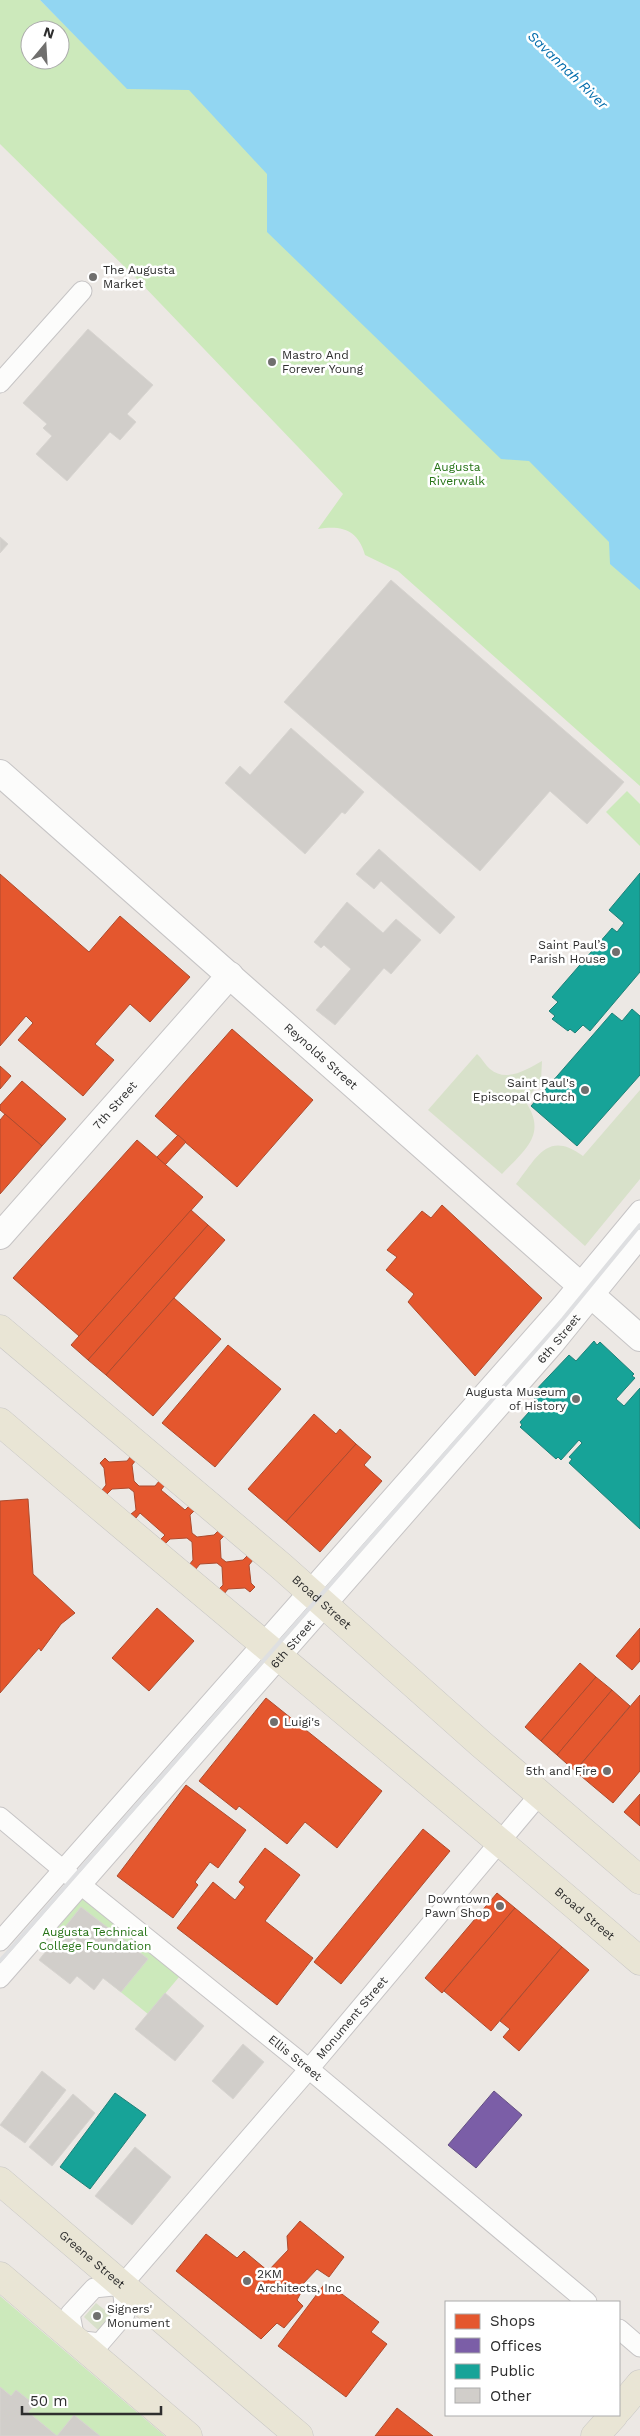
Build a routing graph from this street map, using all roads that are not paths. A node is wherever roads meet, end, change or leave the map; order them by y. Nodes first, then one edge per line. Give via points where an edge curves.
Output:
1 (82, 291) dead end
2 (0, 383) edge
3 (0, 774) edge
4 (230, 975) junction
5 (640, 1210) edge
6 (0, 1236) edge
7 (640, 1239) edge
8 (586, 1289) junction
9 (0, 1329) edge
10 (640, 1338) edge
11 (0, 1422) edge
12 (317, 1599) junction
13 (272, 1650) junction
14 (540, 1794) junction
15 (0, 1817) edge
16 (500, 1841) junction
17 (62, 1869) junction
18 (640, 1880) edge
19 (81, 1885) junction
20 (0, 1941) edge
21 (640, 1961) edge
22 (0, 1978) edge
23 (309, 2069) junction
24 (0, 2181) edge
25 (0, 2276) edge
26 (122, 2285) junction
27 (586, 2301) edge
28 (620, 2330) edge
29 (75, 2340) junction
30 (640, 2347) edge
31 (640, 2384) edge
32 (620, 2408) edge
33 (613, 2416) edge
34 (188, 2436) edge
35 (299, 2436) edge
36 (595, 2436) edge

1 - 2 street
3 - 4 main road, Reynolds Street
4 - 6 main road, 7th Street
4 - 8 main road, Reynolds Street
5 - 8 street, 6th Street
7 - 8 street, 6th Street
8 - 10 main road, Reynolds Street
8 - 12 street, 6th Street via 555,1344
9 - 12 main road, Broad Street
11 - 13 main road, Broad Street
12 - 13 street, 6th Street
12 - 14 main road, Broad Street
13 - 16 main road, Broad Street
13 - 17 street, 6th Street
13 - 19 street, 6th Street
14 - 16 street, Monument Street
14 - 18 main road, Broad Street
15 - 17 street, Ellis Street
16 - 21 main road, Broad Street
16 - 23 street, Monument Street
17 - 19 street, Ellis Street
17 - 20 street, 6th Street
19 - 22 street, 6th Street
19 - 23 street, Ellis Street
23 - 26 street, Monument Street
23 - 27 street, Ellis Street
24 - 26 main road, Greene Street
25 - 29 main road
26 - 29 street via 94,2288 70,2314
26 - 29 street via 125,2314 100,2343
26 - 35 main road, Greene Street
28 - 30 street
29 - 34 main road
31 - 32 main road
33 - 36 main road

